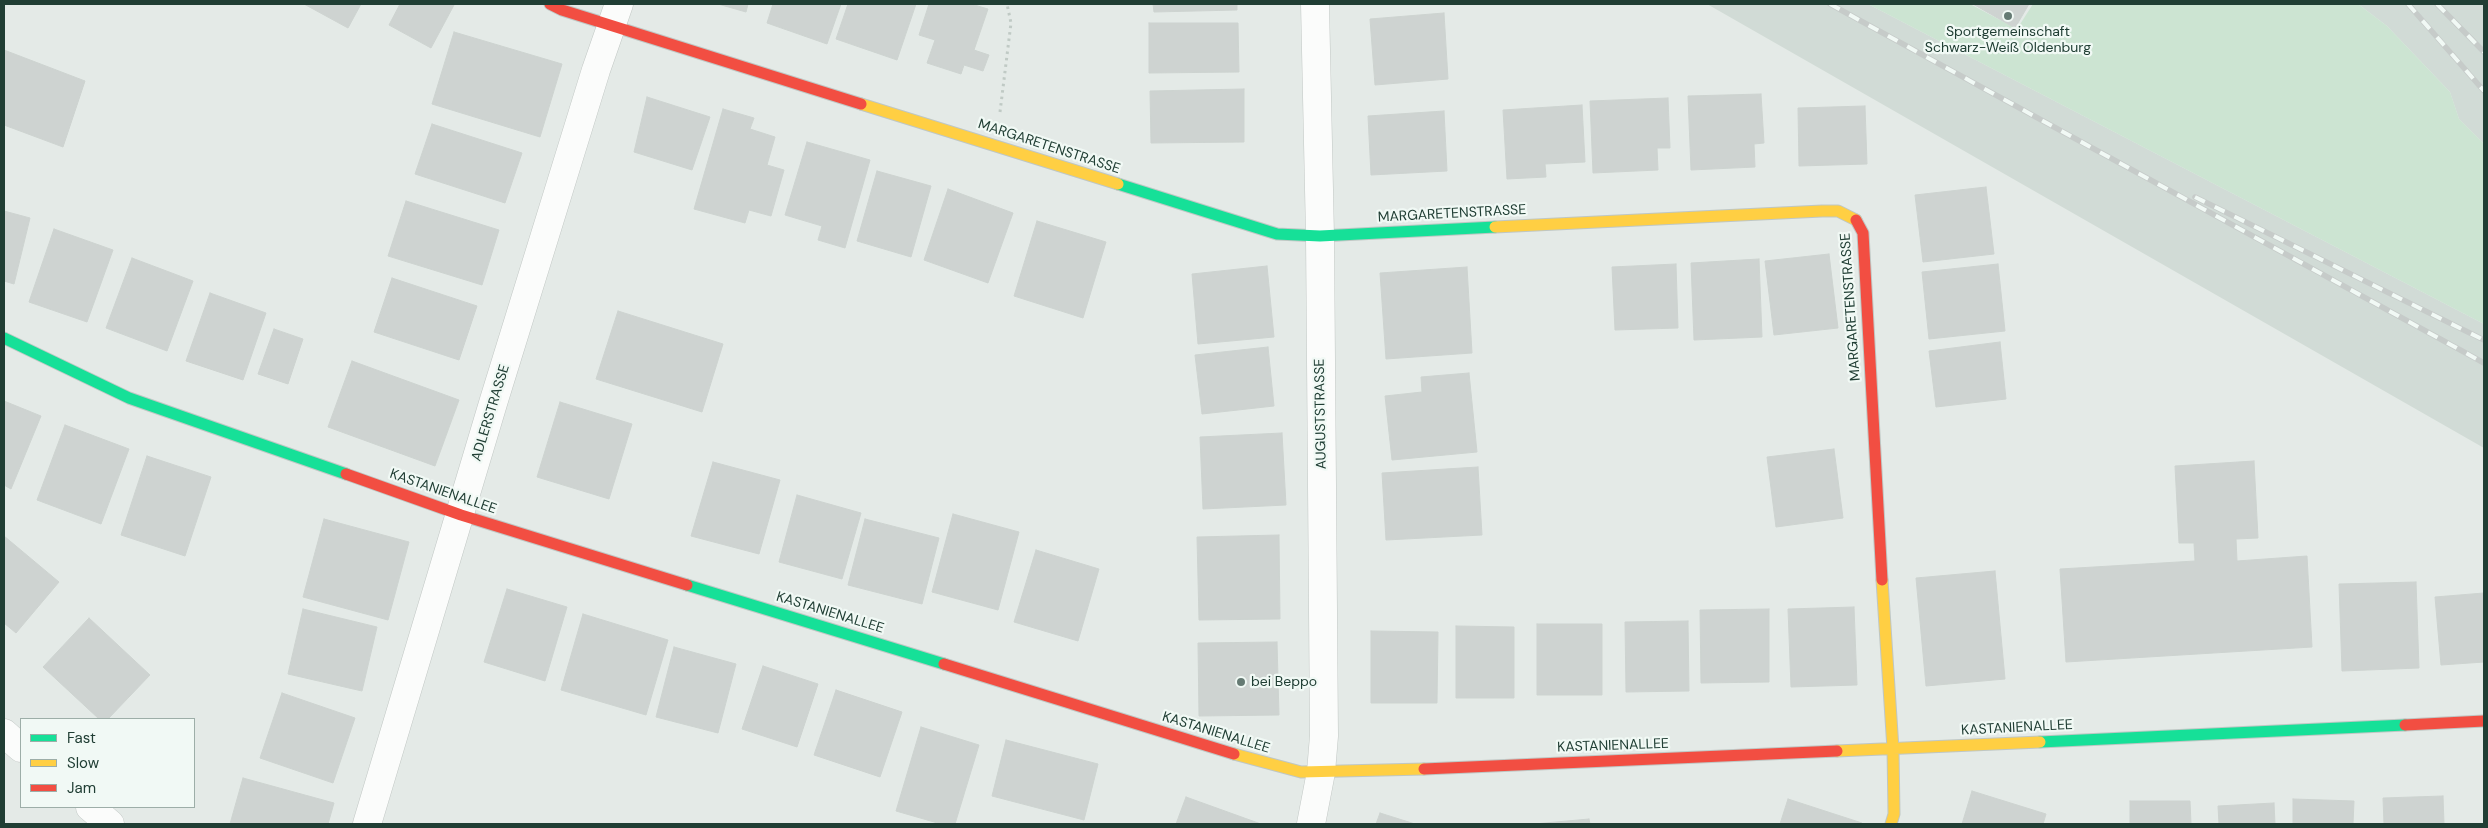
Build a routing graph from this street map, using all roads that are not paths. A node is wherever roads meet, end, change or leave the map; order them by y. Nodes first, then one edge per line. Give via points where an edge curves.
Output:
1 (550, 4) edge
2 (1315, 4) edge
3 (616, 15) edge
4 (1320, 236) junction
5 (4, 338) edge
6 (461, 515) junction
7 (2484, 721) edge
8 (4, 733) edge
9 (20, 747) edge
10 (1892, 749) junction
11 (1321, 772) junction
12 (91, 808) edge
13 (110, 824) edge
14 (368, 824) edge
15 (1311, 824) edge
16 (1891, 824) edge

1 - 3 street, MARGARETENSTRASSE via 562,10
2 - 4 street, AUGUSTSTRASSE
3 - 4 street, MARGARETENSTRASSE via 996,145 1277,234
3 - 6 street, ADLERSTRASSE
4 - 10 street, MARGARETENSTRASSE via 1822,211 1838,211 1859,222 1863,233
4 - 11 street, AUGUSTSTRASSE via 1324,736
5 - 6 street, KASTANIENALLEE via 129,398
6 - 11 street, KASTANIENALLEE via 1278,767
6 - 14 street, ADLERSTRASSE
7 - 10 street, KASTANIENALLEE
8 - 9 street
10 - 11 street, KASTANIENALLEE
10 - 16 street via 1894,814
11 - 15 street, AUGUSTSTRASSE
12 - 13 street

